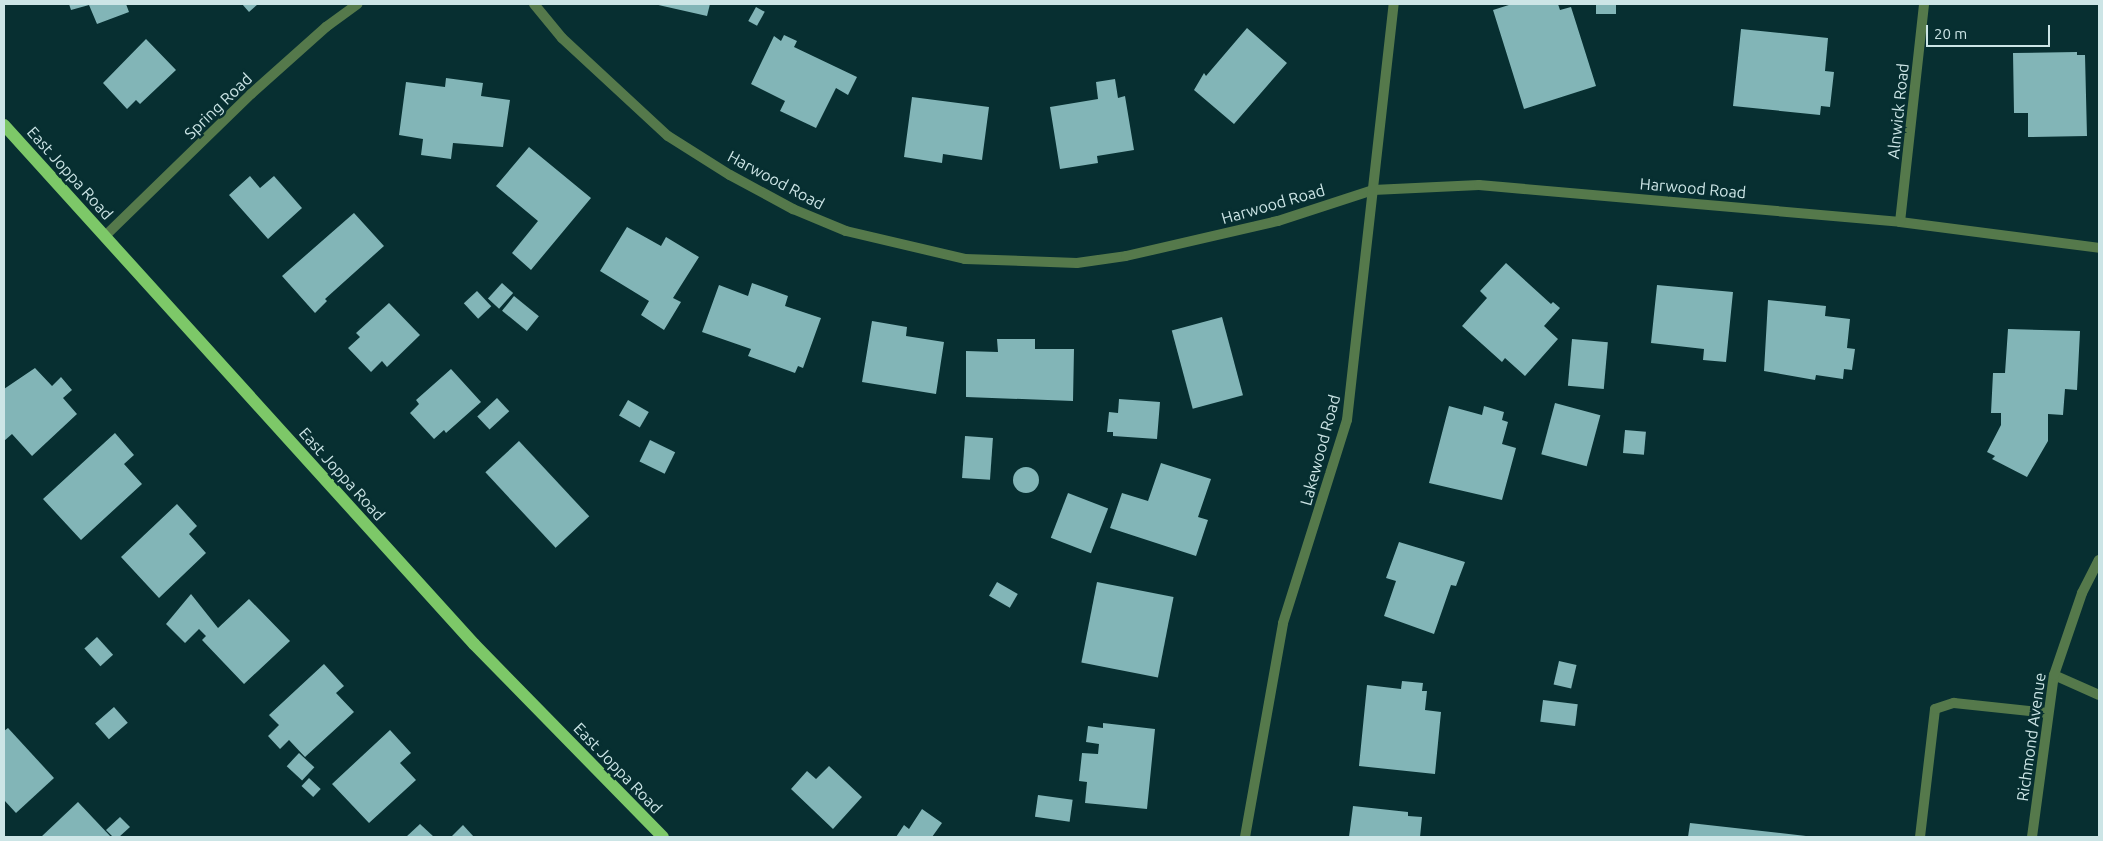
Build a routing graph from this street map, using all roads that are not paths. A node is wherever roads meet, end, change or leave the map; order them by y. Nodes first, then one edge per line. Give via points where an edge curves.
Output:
1 (358, 4) edge
2 (534, 4) edge
3 (1394, 4) edge
4 (1924, 4) edge
5 (4, 125) edge
6 (1372, 190) junction
7 (1900, 222) junction
8 (105, 236) junction
9 (2099, 248) edge
10 (2099, 560) edge
11 (2054, 675) junction
12 (2099, 695) edge
13 (2047, 713) junction
14 (663, 837) edge
15 (1245, 837) edge
16 (1920, 837) edge
17 (2032, 837) edge

1 - 8 street, Spring Road via 326,27 251,94
2 - 6 street, Harwood Road via 562,38 668,136 793,209 846,231 902,246 965,259 1077,263 1278,221
3 - 6 street, Lakewood Road
4 - 7 street, Alnwick Road
5 - 8 main road, East Joppa Road
6 - 7 street, Harwood Road via 1479,184
6 - 15 street, Lakewood Road via 1347,420 1283,623 1262,725
7 - 9 street, Harwood Road
8 - 14 main road, East Joppa Road via 474,644
10 - 11 street, Richmond Avenue via 2082,593
11 - 12 street
11 - 13 street, Richmond Avenue
13 - 16 street via 1954,703 1935,709
13 - 17 street, Richmond Avenue

